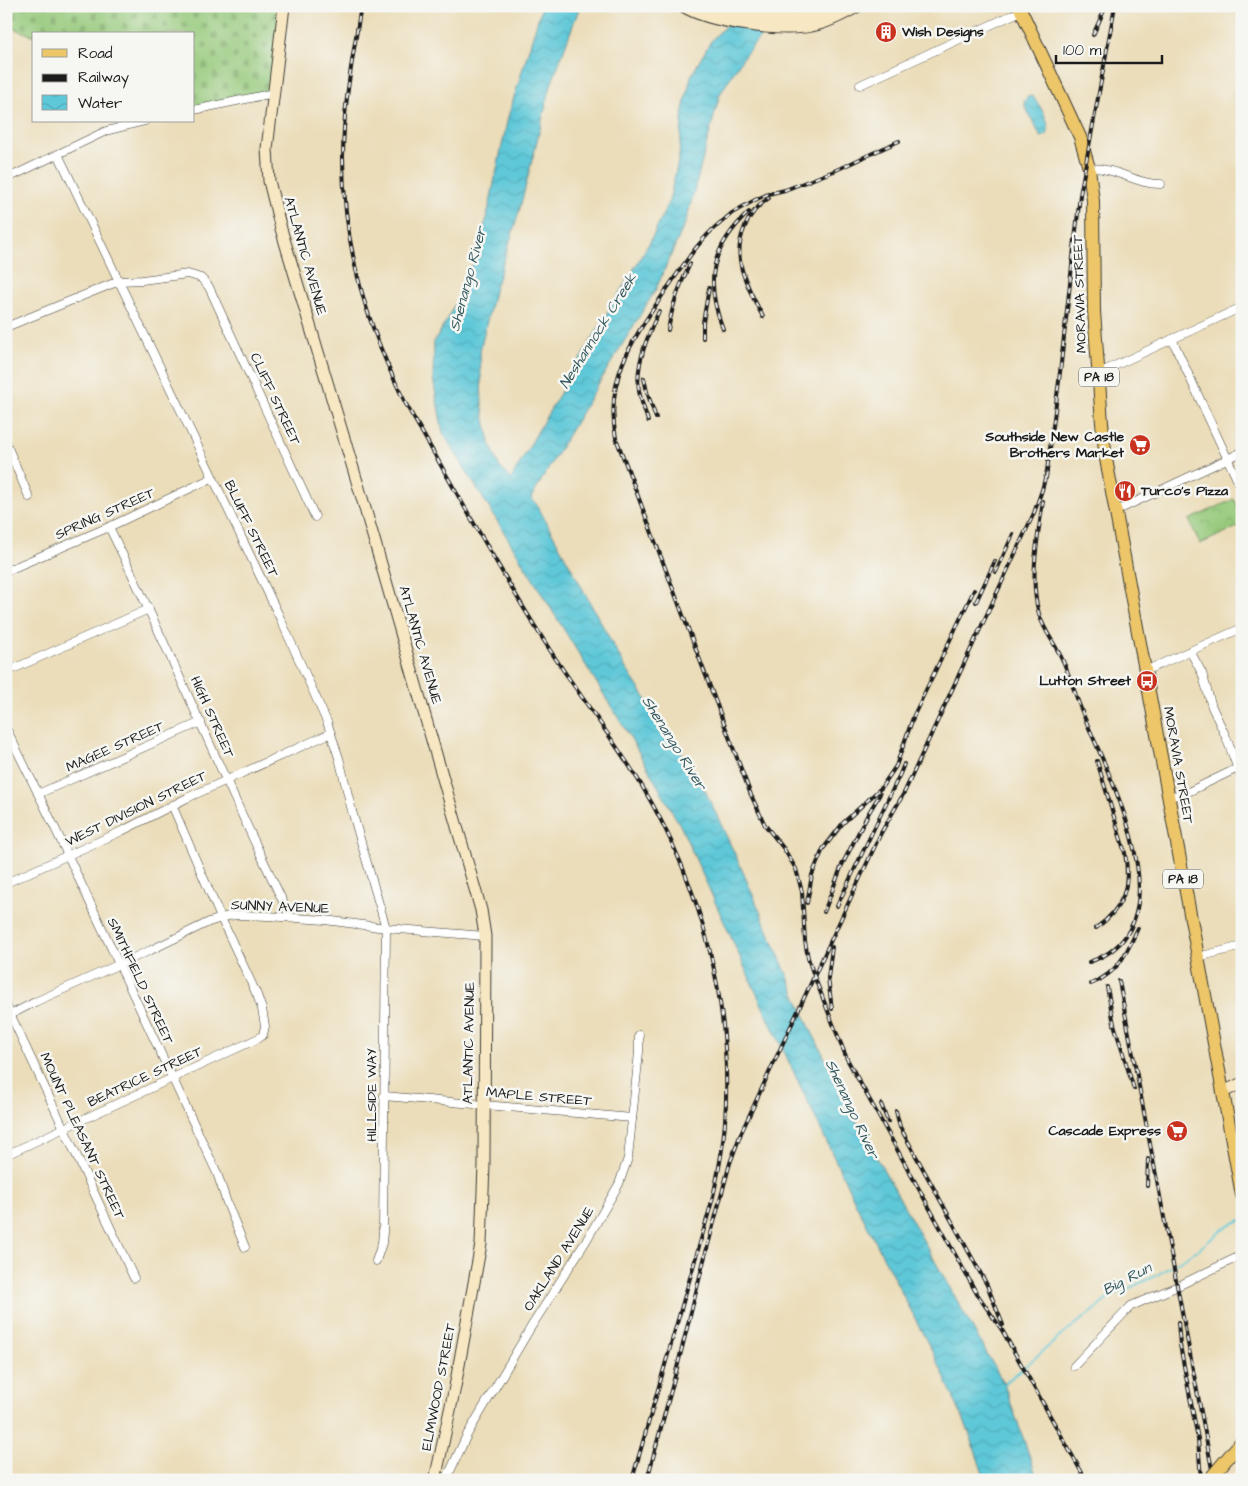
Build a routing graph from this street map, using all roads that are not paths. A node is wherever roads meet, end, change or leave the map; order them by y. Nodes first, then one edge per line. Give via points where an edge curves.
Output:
1 (284, 6) edge
2 (683, 6) edge
3 (704, 6) edge
4 (838, 6) edge
5 (858, 6) edge
6 (1020, 9) edge
7 (860, 85) dead end
8 (274, 93) junction
9 (195, 110) edge
10 (141, 122) edge
11 (58, 154) junction
12 (1089, 168) junction
13 (6, 179) edge
14 (1161, 184) dead end
15 (119, 281) junction
16 (1242, 307) edge
17 (6, 327) edge
18 (1172, 339) junction
19 (1098, 373) junction
20 (6, 443) edge
21 (1242, 452) edge
22 (1227, 458) junction
23 (212, 478) junction
24 (1242, 490) edge
25 (29, 497) dead end
26 (1116, 510) junction
27 (315, 517) dead end
28 (109, 527) junction
29 (6, 571) edge
30 (149, 608) junction
31 (1242, 628) edge
32 (1190, 651) junction
33 (1145, 671) junction
34 (6, 672) edge
35 (200, 722) junction
36 (6, 728) edge
37 (331, 733) junction
38 (1239, 767) edge
39 (227, 780) junction
40 (1242, 780) edge
41 (38, 794) junction
42 (1168, 797) junction
43 (172, 806) junction
44 (68, 856) junction
45 (6, 883) edge
46 (221, 918) junction
47 (291, 918) junction
48 (386, 928) junction
49 (485, 936) junction
50 (1242, 946) edge
51 (1198, 957) junction
52 (118, 964) junction
53 (6, 1005) edge
54 (8, 1016) edge
55 (639, 1035) dead end
56 (172, 1078) junction
57 (1242, 1083) edge
58 (1223, 1092) junction
59 (384, 1096) junction
60 (483, 1105) junction
61 (632, 1118) junction
62 (65, 1128) junction
63 (1238, 1148) edge
64 (6, 1155) edge
65 (1242, 1195) edge
66 (245, 1247) dead end
67 (1242, 1255) edge
68 (376, 1261) dead end
69 (134, 1278) dead end
70 (472, 1300) joint
71 (1074, 1366) dead end
72 (1242, 1441) edge
73 (435, 1480) edge
74 (446, 1480) edge
75 (1209, 1480) edge

1 - 8 street, ATLANTIC AVENUE
2 - 5 street via 726,22 791,28 812,26
3 - 4 street via 790,19
6 - 7 street
6 - 12 main road, PA 18 via 1080,137
8 - 9 street
8 - 49 street, ATLANTIC AVENUE via 267,149 272,195 481,910
10 - 11 street via 106,131
11 - 13 street
11 - 15 street, BLUFF STREET
12 - 14 street via 1106,169
12 - 19 main road, MORAVIA STREET / PA 18
15 - 17 street
15 - 23 street, BLUFF STREET
15 - 27 street, CLIFF STREET via 188,274 206,283
16 - 18 street
18 - 19 street
18 - 22 street
19 - 26 main road, MORAVIA STREET / PA 18 via 1104,440
20 - 25 street
21 - 22 street
22 - 24 street
22 - 26 street
23 - 28 street, SPRING STREET
23 - 37 street, BLUFF STREET
26 - 33 main road, MORAVIA STREET / PA 18
28 - 29 street, SPRING STREET
28 - 30 street, HIGH STREET
30 - 34 street
30 - 35 street, HIGH STREET
31 - 32 street
32 - 33 street
32 - 38 street
33 - 42 main road, MORAVIA STREET / PA 18
35 - 39 street, HIGH STREET
35 - 41 street, MAGEE STREET
36 - 41 street, SMITHFIELD STREET
37 - 39 street, WEST DIVISION STREET
37 - 48 street, BLUFF STREET
38 - 40 street
38 - 42 street via 1186,793
39 - 43 street, WEST DIVISION STREET
39 - 47 street, HIGH STREET
41 - 44 street, SMITHFIELD STREET
42 - 51 main road, MORAVIA STREET / PA 18
43 - 44 street, WEST DIVISION STREET
43 - 46 street
44 - 45 street, WEST DIVISION STREET
44 - 52 street, SMITHFIELD STREET
46 - 47 street, SUNNY AVENUE via 239,915
46 - 52 street, SUNNY AVENUE
46 - 56 street, BEATRICE STREET via 257,995 264,1031 259,1038
47 - 48 street, SUNNY AVENUE
48 - 49 street, SUNNY AVENUE
48 - 59 street, HILLSIDE WAY
49 - 60 street, ATLANTIC AVENUE
50 - 51 street
51 - 58 main road, MORAVIA STREET / PA 18
52 - 54 street, SUNNY AVENUE
52 - 56 street, SMITHFIELD STREET
53 - 54 street, MOUNT PLEASANT STREET
54 - 62 street, MOUNT PLEASANT STREET
55 - 61 street, OAKLAND AVENUE
56 - 62 street, BEATRICE STREET
56 - 66 street, SMITHFIELD STREET via 217,1173
57 - 58 street
58 - 63 main road, MORAVIA STREET / PA 18
59 - 60 street, MAPLE STREET
59 - 68 street, HILLSIDE WAY via 383,1232
60 - 61 street, MAPLE STREET
60 - 70 street, ATLANTIC AVENUE via 481,1244
61 - 74 street, OAKLAND AVENUE via 628,1158 619,1184 467,1435
62 - 64 street, BEATRICE STREET
62 - 69 street, MOUNT PLEASANT STREET
63 - 65 main road, MORAVIA STREET / PA 18
67 - 71 street via 1130,1306
70 - 73 street, ELMWOOD STREET
72 - 75 main road, bridge

